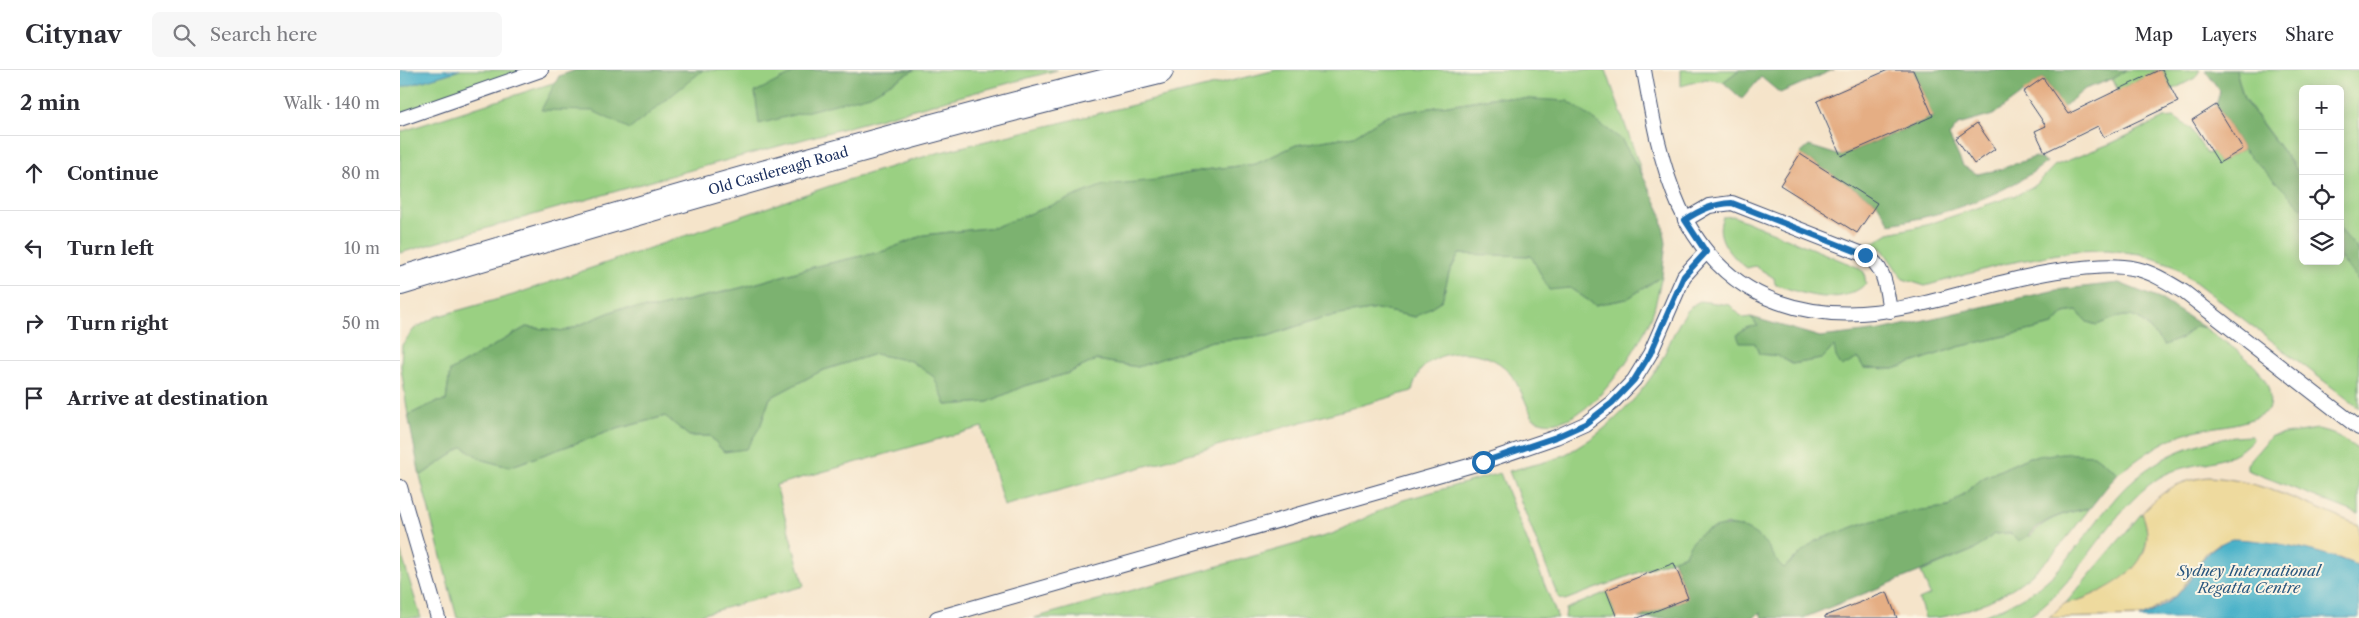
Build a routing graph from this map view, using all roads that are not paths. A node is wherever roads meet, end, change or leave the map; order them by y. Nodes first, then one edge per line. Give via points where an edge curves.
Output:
1 (541, 70) edge
2 (1159, 70) edge
3 (1644, 70) edge
4 (400, 119) edge
5 (1685, 220) junction
6 (1706, 252) junction
7 (400, 281) edge
8 (1890, 311) junction
9 (2359, 428) edge
10 (400, 487) edge
11 (438, 618) edge
12 (937, 618) edge

1 - 4 lane
2 - 7 street, Old Castlereagh Road via 998,109 697,192
3 - 5 lane via 1655,134 1667,176
5 - 6 lane
5 - 8 lane via 1708,206 1732,203 1865,255 1875,261 1881,271
6 - 8 lane via 1743,286 1786,305 1837,315
6 - 12 lane via 1684,276 1664,326 1634,380 1585,424 1483,462
8 - 9 lane via 2048,272 2120,266 2138,270 2157,276 2184,292
10 - 11 lane

